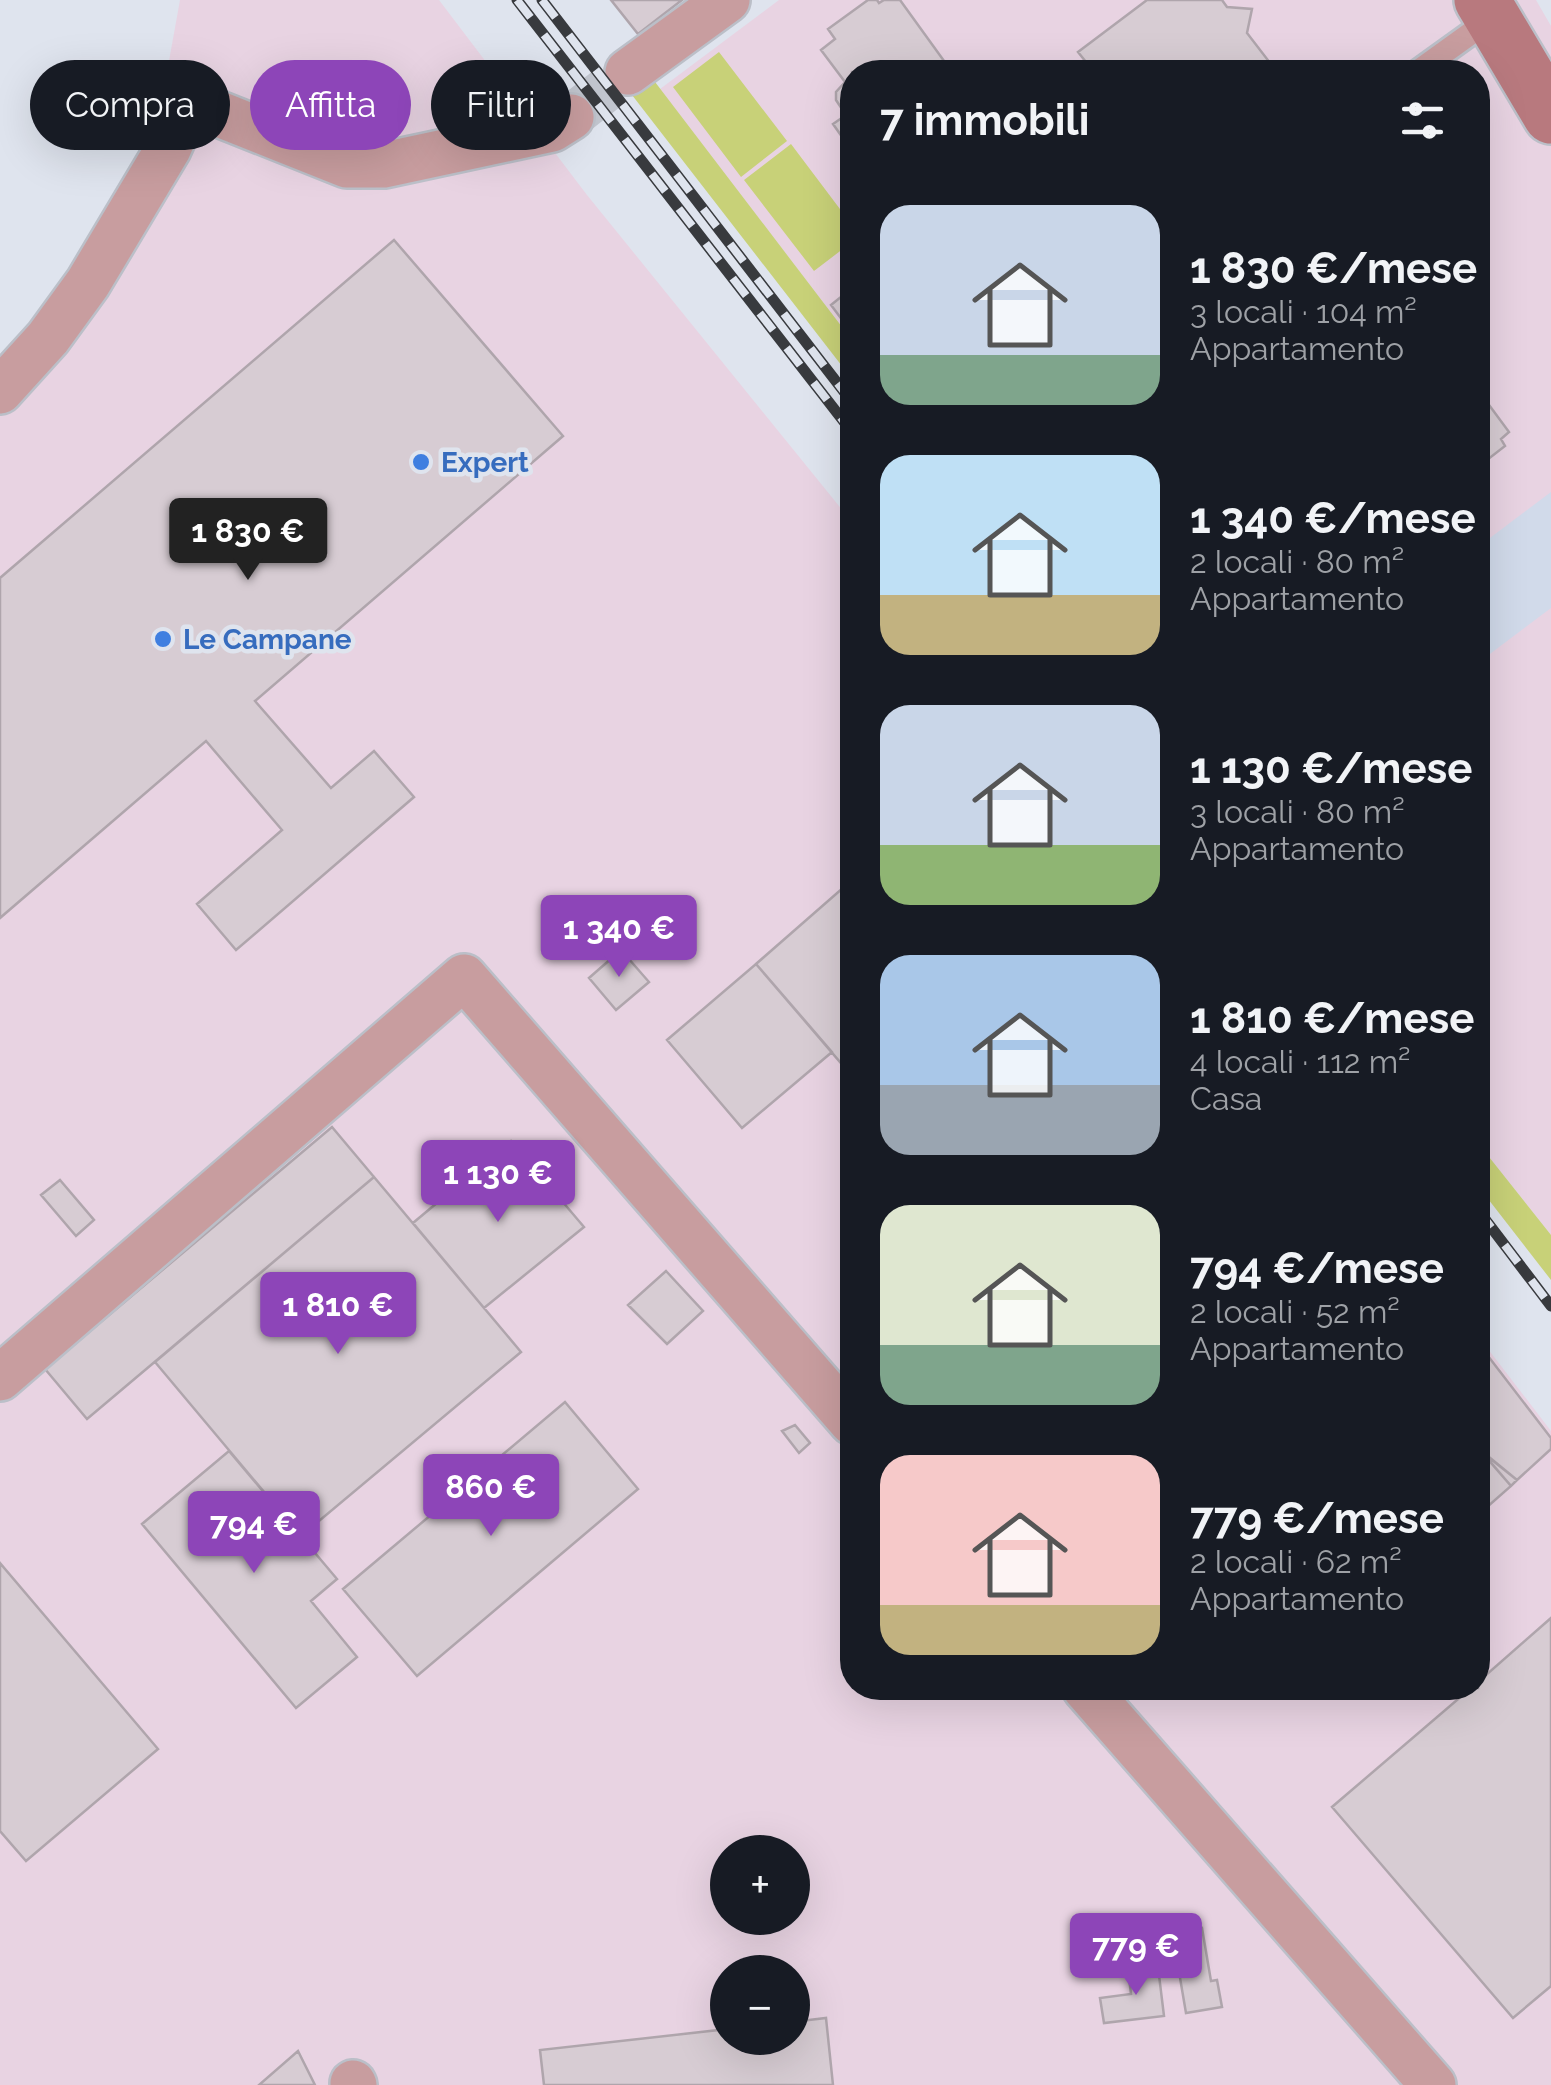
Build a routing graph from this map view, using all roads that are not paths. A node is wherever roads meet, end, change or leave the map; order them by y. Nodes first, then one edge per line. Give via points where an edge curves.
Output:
1 (727, 0) edge
2 (1487, 9) edge
3 (1430, 60) edge
4 (628, 72) tunnel mouth
5 (1544, 86) edge
6 (454, 150) edge
7 (0, 392) edge
8 (0, 1378) edge
9 (840, 1408) edge
10 (1096, 1700) edge
11 (1433, 2085) edge

1 - 4 street
2 - 3 lane
2 - 5 street
6 - 7 street via 384,165 347,165 189,102 88,283
8 - 9 street via 464,977
10 - 11 street

